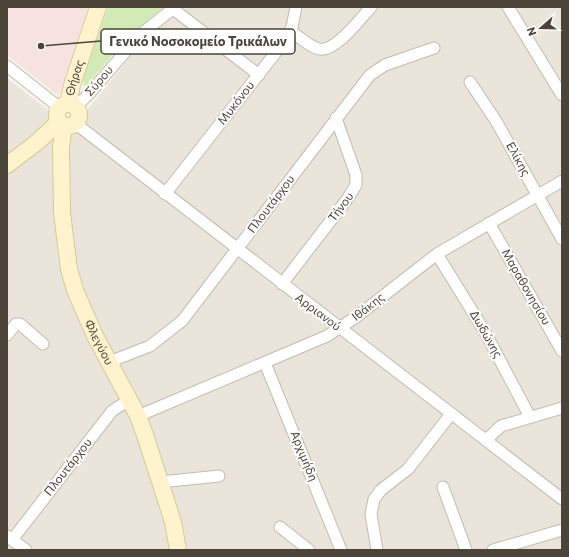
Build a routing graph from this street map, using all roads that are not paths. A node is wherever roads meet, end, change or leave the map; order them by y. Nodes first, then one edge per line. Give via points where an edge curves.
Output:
1 (98, 7) edge
2 (296, 7) edge
3 (371, 7) edge
4 (508, 7) edge
5 (174, 8) edge
6 (290, 31) junction
7 (434, 48) dead end
8 (7, 66) edge
9 (259, 75) junction
10 (470, 82) dead end
11 (562, 95) edge
12 (67, 115) junction
13 (336, 118) junction
14 (7, 165) edge
15 (562, 181) edge
16 (165, 194) junction
17 (538, 195) junction
18 (490, 223) junction
19 (562, 239) edge
20 (237, 250) junction
21 (437, 254) junction
22 (282, 284) junction
23 (340, 328) junction
24 (7, 334) edge
25 (44, 344) dead end
26 (562, 351) edge
27 (109, 362) junction
28 (265, 363) junction
29 (129, 400) junction
30 (562, 408) edge
31 (451, 414) junction
32 (138, 416) junction
33 (530, 417) junction
34 (486, 440) junction
35 (218, 476) dead end
36 (160, 482) junction
37 (443, 487) dead end
38 (562, 499) edge
39 (280, 527) dead end
40 (562, 530) edge
41 (10, 538) edge
42 (26, 550) edge
43 (178, 550) edge
44 (309, 550) edge
45 (341, 550) edge
46 (377, 550) edge
47 (466, 550) edge
48 (493, 550) edge

1 - 12 street, Θήρας via 72,85
2 - 6 street, Μυκόνου
3 - 6 street via 336,44 328,49 316,48
4 - 11 street
5 - 9 street
5 - 12 street, Σύρου via 140,35 98,84
6 - 9 street, Μυκόνου
7 - 13 street, Πλουτάρχου via 374,71
8 - 12 street, Αρριανού
9 - 16 street, Μυκόνου
10 - 17 street, Ελίκης via 496,120
12 - 14 street
12 - 16 street, Αρριανού
12 - 27 street, Φλεγύου via 62,133 62,190 67,258 84,313
13 - 20 street, Πλουτάρχου
13 - 22 street, Τήνου via 356,175 356,184
15 - 17 street, Ιθάκης
16 - 20 street, Αρριανού
17 - 18 street, Ιθάκης
17 - 19 street, Ελίκης
18 - 21 street, Ιθάκης
18 - 26 street, Μαραθονησίου
20 - 22 street, Αρριανού
20 - 27 street, Πλουτάρχου via 174,329 150,346
21 - 23 street, Ιθάκης
21 - 33 street, Δωδώνης via 485,332
22 - 23 street, Αρριανού
23 - 28 street, Ιθάκης
23 - 31 street, Αρριανού
24 - 25 street via 16,324 20,324
27 - 29 street, Φλεγύου
28 - 32 street, Ιθάκης
28 - 45 street, Αρχιμήδη
29 - 32 street, Φλεγύου
29 - 41 street, Πλουτάρχου via 112,411
30 - 33 street
31 - 34 street, Αρριανού
31 - 46 street via 408,469 381,490 374,499 371,514
32 - 36 street, Φλεγύου
33 - 34 street via 501,426
34 - 38 street, Αρριανού
35 - 36 street
36 - 43 street, Φλεγύου via 175,530
37 - 47 street
39 - 44 street
40 - 48 street
41 - 42 street

